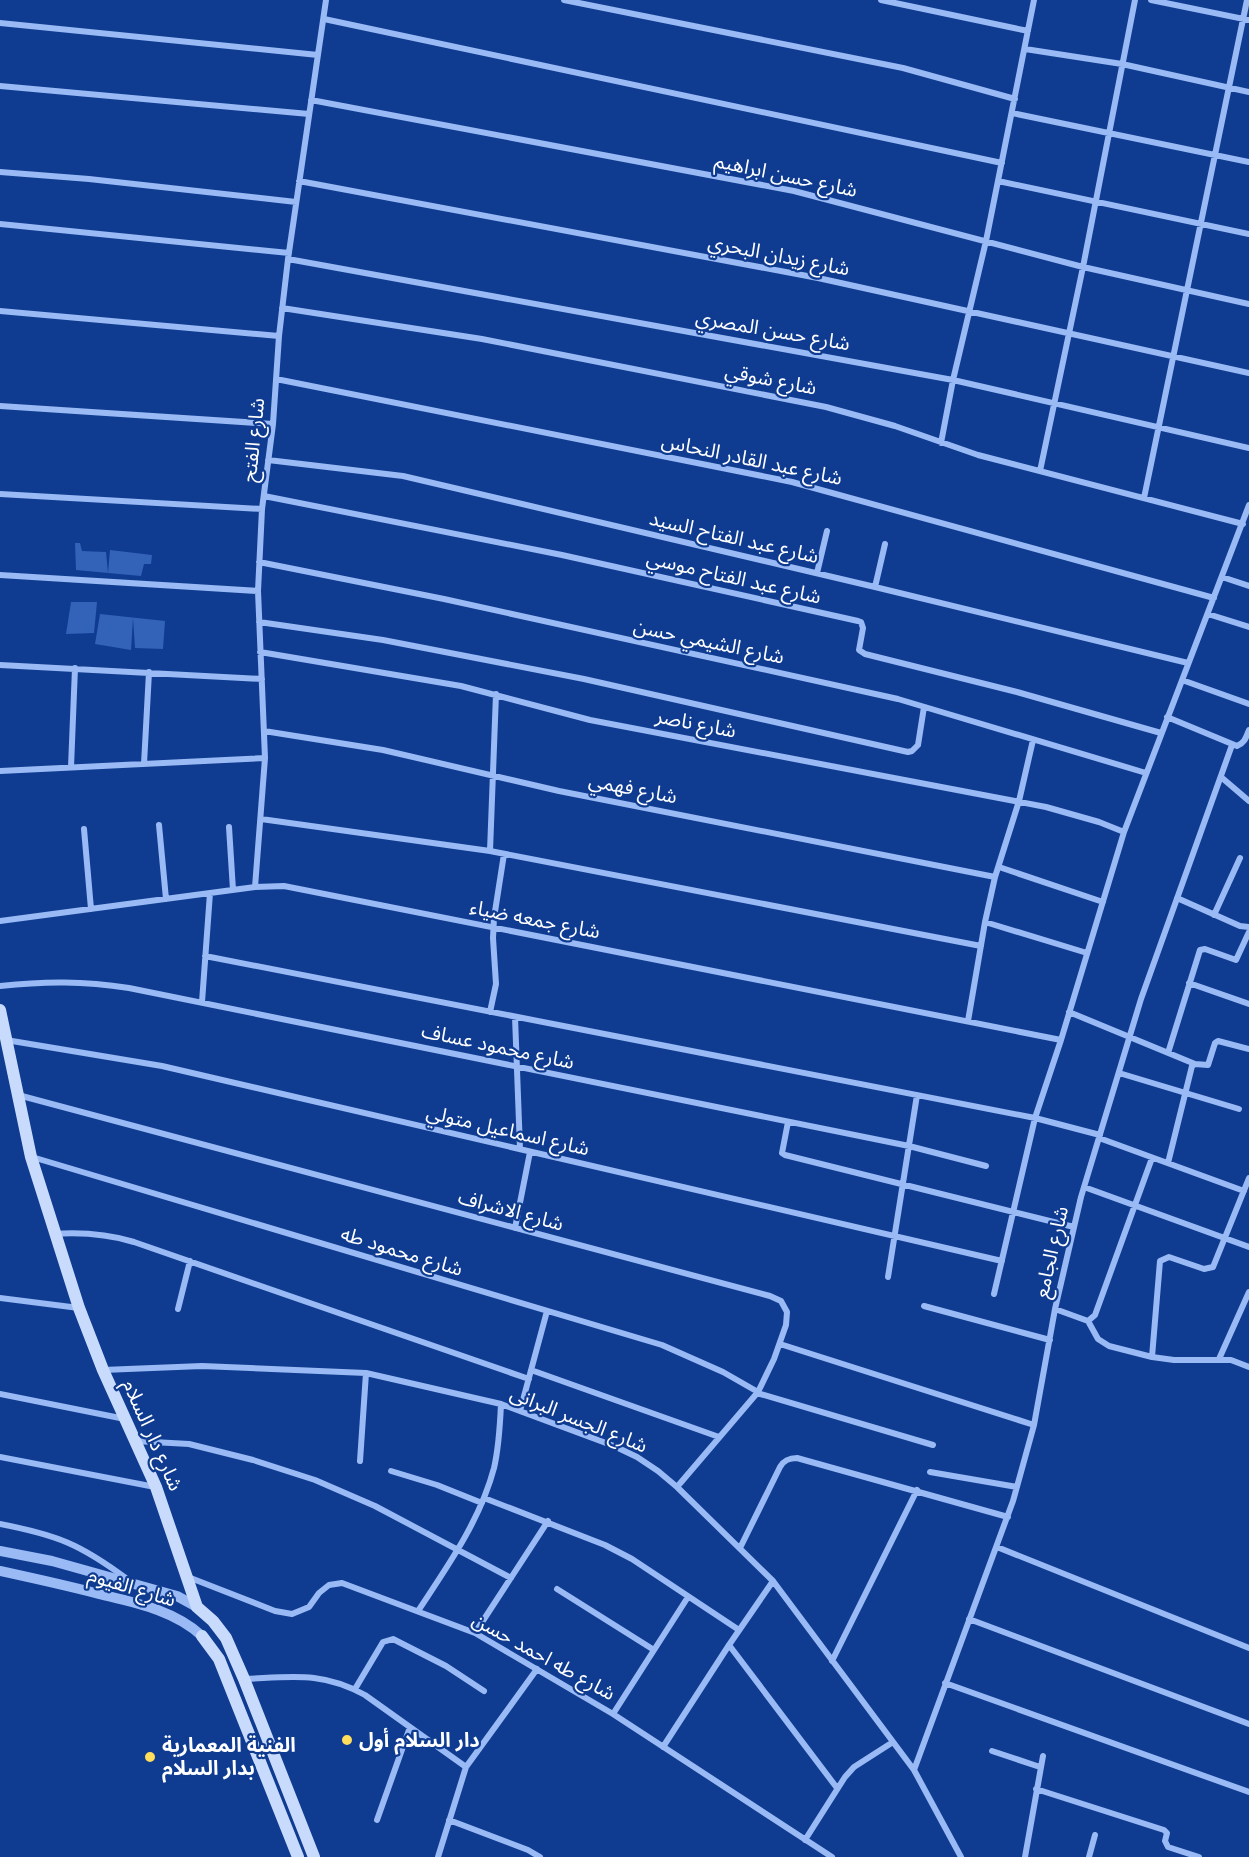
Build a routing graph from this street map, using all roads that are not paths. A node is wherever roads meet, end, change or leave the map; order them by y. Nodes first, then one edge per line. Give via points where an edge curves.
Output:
1 (326, 0) edge
2 (564, 0) edge
3 (881, 0) edge
4 (1034, 0) edge
5 (1135, 0) edge
6 (1151, 0) edge
7 (1247, 0) edge
8 (324, 19) junction
9 (1246, 19) edge
10 (0, 23) edge
11 (1028, 31) junction
12 (1025, 49) junction
13 (318, 55) junction
14 (1122, 64) junction
15 (0, 86) edge
16 (1229, 87) junction
17 (1249, 92) edge
18 (1015, 99) junction
19 (311, 100) junction
20 (1012, 113) junction
21 (309, 114) junction
22 (1109, 134) junction
23 (1215, 155) junction
24 (1249, 162) edge
25 (1002, 163) junction
26 (0, 172) edge
27 (299, 181) junction
28 (998, 181) junction
29 (296, 202) junction
30 (1096, 202) junction
31 (0, 224) edge
32 (1201, 224) junction
33 (1249, 234) edge
34 (986, 241) junction
35 (288, 256) junction
36 (1083, 267) junction
37 (1187, 290) junction
38 (1249, 304) edge
39 (282, 308) junction
40 (0, 311) edge
41 (969, 311) junction
42 (1069, 333) junction
43 (279, 336) junction
44 (1173, 356) junction
45 (1249, 373) edge
46 (276, 379) junction
47 (953, 380) junction
48 (1054, 403) junction
49 (0, 406) edge
50 (273, 424) junction
51 (1158, 427) junction
52 (941, 443) junction
53 (1249, 448) edge
54 (268, 460) junction
55 (1040, 471) junction
56 (0, 494) edge
57 (264, 496) junction
58 (1144, 498) junction
59 (1249, 507) edge
60 (262, 509) junction
61 (1243, 524) junction
62 (827, 531) dead end
63 (885, 544) dead end
64 (259, 562) junction
65 (817, 573) junction
66 (0, 575) edge
67 (1222, 577) junction
68 (1249, 586) edge
69 (875, 587) junction
70 (258, 591) junction
71 (1214, 598) junction
72 (1208, 614) junction
73 (259, 622) junction
74 (1249, 627) edge
75 (260, 652) junction
76 (1188, 663) junction
77 (0, 665) edge
78 (75, 668) junction
79 (149, 672) junction
80 (262, 679) junction
81 (1182, 680) junction
82 (496, 694) junction
83 (1248, 701) edge
84 (924, 707) junction
85 (1167, 717) junction
86 (1249, 730) edge
87 (264, 731) junction
88 (1161, 733) junction
89 (1033, 740) junction
90 (1247, 741) edge
91 (1232, 745) junction
92 (265, 758) junction
93 (144, 764) junction
94 (71, 767) junction
95 (0, 771) edge
96 (1146, 773) junction
97 (493, 776) junction
98 (1221, 777) junction
99 (1019, 801) junction
100 (1249, 801) edge
101 (261, 819) junction
102 (159, 825) dead end
103 (229, 827) dead end
104 (84, 830) dead end
105 (1124, 832) junction
106 (490, 851) junction
107 (504, 854) junction
108 (1240, 858) dead end
109 (999, 867) junction
110 (995, 877) junction
111 (255, 887) junction
112 (233, 890) junction
113 (210, 893) junction
114 (1177, 898) junction
115 (166, 899) junction
116 (1103, 902) junction
117 (91, 909) junction
118 (1214, 915) junction
119 (0, 921) edge
120 (985, 922) junction
121 (493, 927) junction
122 (1249, 929) edge
123 (981, 946) junction
124 (1087, 953) junction
125 (205, 956) junction
126 (1190, 983) junction
127 (0, 986) edge
128 (202, 1002) junction
129 (1249, 1004) edge
130 (0, 1010) edge
131 (490, 1012) junction
132 (1069, 1012) junction
133 (515, 1017) junction
134 (968, 1021) junction
135 (1130, 1037) junction
136 (5, 1040) junction
137 (1061, 1040) junction
138 (1249, 1049) edge
139 (1168, 1053) junction
140 (1195, 1064) junction
141 (517, 1066) junction
142 (1119, 1073) junction
143 (1184, 1093) junction
144 (17, 1095) junction
145 (917, 1095) junction
146 (1239, 1109) dead end
147 (1035, 1118) junction
148 (788, 1122) junction
149 (1099, 1137) junction
150 (909, 1146) junction
151 (520, 1149) junction
152 (530, 1152) junction
153 (31, 1157) junction
154 (1152, 1158) junction
155 (1168, 1163) junction
156 (986, 1166) dead end
157 (1249, 1178) edge
158 (903, 1185) junction
159 (1084, 1187) junction
160 (1244, 1191) junction
161 (1135, 1205) junction
162 (1013, 1212) junction
163 (1074, 1227) junction
164 (515, 1228) junction
165 (54, 1234) junction
166 (895, 1236) junction
167 (1226, 1238) junction
168 (1249, 1247) edge
169 (190, 1261) junction
170 (1002, 1261) junction
171 (888, 1277) dead end
172 (1249, 1292) edge
173 (994, 1294) dead end
174 (0, 1298) edge
175 (924, 1306) dead end
176 (79, 1308) junction
177 (178, 1309) dead end
178 (1055, 1309) junction
179 (547, 1311) junction
180 (1088, 1321) junction
181 (1050, 1340) junction
182 (780, 1344) junction
183 (1152, 1357) junction
184 (1219, 1359) junction
185 (1249, 1366) edge
186 (103, 1370) junction
187 (531, 1370) junction
188 (366, 1373) junction
189 (529, 1379) junction
190 (757, 1392) junction
191 (0, 1394) edge
192 (501, 1404) junction
193 (520, 1411) junction
194 (125, 1419) junction
195 (1034, 1425) junction
196 (719, 1437) junction
197 (135, 1441) junction
198 (933, 1445) dead end
199 (0, 1457) edge
200 (360, 1461) dead end
201 (390, 1471) dead end
202 (930, 1472) dead end
203 (1017, 1486) junction
204 (156, 1487) junction
205 (677, 1487) junction
206 (917, 1490) junction
207 (483, 1500) junction
208 (1008, 1517) junction
209 (548, 1521) junction
210 (0, 1524) edge
211 (740, 1548) junction
212 (997, 1548) junction
213 (458, 1550) junction
214 (0, 1551) edge
215 (0, 1571) edge
216 (188, 1577) junction
217 (511, 1578) junction
218 (773, 1581) junction
219 (132, 1583) junction
220 (557, 1588) dead end
221 (688, 1597) junction
222 (197, 1607) junction
223 (418, 1611) junction
224 (969, 1619) junction
225 (739, 1630) junction
226 (476, 1634) junction
227 (202, 1636) joint
228 (729, 1645) junction
229 (1249, 1648) edge
230 (654, 1650) junction
231 (832, 1661) junction
232 (537, 1669) junction
233 (244, 1679) junction
234 (945, 1683) junction
235 (355, 1689) junction
236 (484, 1691) dead end
237 (613, 1714) junction
238 (1249, 1724) edge
239 (410, 1727) junction
240 (893, 1742) junction
241 (663, 1746) junction
242 (992, 1751) dead end
243 (1042, 1756) dead end
244 (466, 1767) junction
245 (1040, 1767) junction
246 (914, 1770) junction
247 (837, 1788) junction
248 (1036, 1789) junction
249 (1249, 1792) edge
250 (377, 1820) dead end
251 (448, 1820) junction
252 (1095, 1835) dead end
253 (805, 1840) junction
254 (1185, 1855) edge
255 (298, 1857) edge
256 (314, 1857) edge
257 (438, 1857) edge
258 (540, 1857) edge
259 (832, 1857) edge
260 (961, 1857) edge
261 (1025, 1857) edge
262 (1089, 1857) edge
263 (1199, 1857) edge

1 - 8 street, شارع الفتح
2 - 18 street via 903,68
3 - 11 street
4 - 11 street
5 - 14 street
6 - 9 street
7 - 9 street
8 - 13 street, شارع الفتح
8 - 25 street
9 - 16 street
10 - 13 street
11 - 12 street
12 - 14 street
12 - 18 street
13 - 19 street, شارع الفتح
14 - 16 street
14 - 22 street
15 - 21 street
16 - 17 street
16 - 23 street
18 - 20 street
19 - 21 street, شارع الفتح
19 - 34 street, شارع حسن ابراهيم via 794,191
20 - 22 street
20 - 25 street
21 - 27 street, شارع الفتح
22 - 23 street
22 - 30 street
23 - 24 street
23 - 32 street
25 - 28 street
26 - 29 street
27 - 29 street, شارع الفتح
27 - 41 street, شارع زيدان البحري via 807,276
28 - 30 street
28 - 34 street
29 - 35 street, شارع الفتح
30 - 32 street
30 - 36 street
31 - 35 street, شارع حسن المصري
32 - 33 street
32 - 37 street
34 - 36 street, شارع حسن ابراهيم
34 - 41 street
35 - 39 street, شارع الفتح
35 - 47 street, شارع حسن المصري
36 - 37 street, شارع حسن ابراهيم
36 - 42 street
37 - 38 street, شارع حسن ابراهيم
37 - 44 street
39 - 43 street, شارع الفتح
39 - 52 street, شارع شوقي via 482,339 826,407
40 - 43 street
41 - 42 street, شارع زيدان البحري
41 - 47 street
42 - 44 street, شارع زيدان البحري
42 - 48 street
43 - 46 street, شارع الفتح
44 - 45 street, شارع زيدان البحري
44 - 51 street
46 - 50 street, شارع الفتح
46 - 71 street, شارع عبد القادر النحاس via 792,482
47 - 48 street, شارع حسن المصري
47 - 52 street
48 - 51 street, شارع حسن المصري
48 - 55 street
49 - 50 street
50 - 54 street, شارع الفتح
51 - 53 street, شارع حسن المصري
51 - 58 street
52 - 55 street, شارع شوقي
54 - 57 street, شارع الفتح
54 - 65 street, شارع عبد الفتاح السيد via 403,476
55 - 58 street, شارع شوقي
56 - 60 street
57 - 60 street, شارع الفتح
57 - 88 street, شارع عبد الفتاح موسي via 562,555 858,621 863,628 859,650 864,654
58 - 61 street, شارع شوقي
59 - 61 street
60 - 64 street, شارع الفتح
61 - 67 street
62 - 65 street
63 - 69 street
64 - 70 street, شارع الفتح
64 - 84 street, شارع الشيمي حسن via 444,599
65 - 69 street, شارع عبد الفتاح السيد
66 - 70 street
67 - 68 street
67 - 71 street
69 - 76 street, شارع عبد الفتاح السيد
70 - 73 street, شارع الفتح
71 - 72 street
72 - 74 street
72 - 76 street
73 - 75 street, شارع الفتح
73 - 84 street via 382,640 584,679 908,752 918,745
75 - 80 street, شارع الفتح
75 - 82 street, شارع ناصر
76 - 81 street
77 - 78 street
78 - 79 street
78 - 94 street
79 - 80 street
79 - 93 street
80 - 87 street, شارع الفتح
81 - 83 street
81 - 85 street
82 - 97 street
82 - 99 street, شارع ناصر via 590,720
84 - 89 street, شارع الشيمي حسن
85 - 88 street
85 - 91 street
86 - 90 street
87 - 92 street, شارع الفتح
87 - 97 street, شارع فهمي via 382,750
88 - 96 street
89 - 96 street, شارع الشيمي حسن
89 - 99 street
90 - 91 street
91 - 98 street, شارع الجامع
92 - 93 street
92 - 101 street, شارع الفتح
93 - 94 street
94 - 95 street
96 - 105 street
97 - 106 street
97 - 110 street, شارع فهمي
98 - 100 street
98 - 114 street, شارع الجامع
99 - 105 street, شارع ناصر via 1072,813
99 - 109 street
101 - 106 street
101 - 111 street, شارع الفتح
102 - 115 street
103 - 112 street
104 - 117 street
105 - 116 street
106 - 107 street
107 - 121 street
107 - 123 street
108 - 118 street
109 - 110 street
109 - 116 street
110 - 120 street
111 - 112 street, شارع جمعه ضياء
111 - 121 street, شارع جمعه ضياء via 293,888
112 - 113 street, شارع جمعه ضياء
113 - 115 street, شارع جمعه ضياء
113 - 125 street
114 - 118 street
114 - 135 street, شارع الجامع
115 - 117 street, شارع جمعه ضياء
116 - 124 street
117 - 119 street, شارع جمعه ضياء
118 - 122 street
120 - 123 street
120 - 124 street
121 - 131 street via 496,984
121 - 134 street, شارع جمعه ضياء
122 - 126 street via 1236,960 1200,950
123 - 134 street
124 - 132 street
125 - 128 street
125 - 131 street
126 - 129 street
126 - 139 street
127 - 128 street, شارع محمود عساف via 42,981 86,982
128 - 141 street, شارع محمود عساف
130 - 136 main road, شارع دار السلام
131 - 133 street
132 - 135 street
132 - 137 street
133 - 141 street
133 - 145 street
134 - 137 street, شارع جمعه ضياء
135 - 139 street
135 - 142 street, شارع الجامع
136 - 144 main road, شارع دار السلام
136 - 151 street, شارع اسماعيل متولي via 162,1066
137 - 147 street
138 - 140 street via 1218,1041 1208,1065
139 - 140 street
140 - 143 street
141 - 148 street, شارع محمود عساف
141 - 151 street
142 - 143 street
142 - 149 street, شارع الجامع
143 - 146 street
143 - 155 street
144 - 153 main road, شارع دار السلام
144 - 164 street, شارع الاشراف
145 - 147 street
145 - 150 street
147 - 149 street
147 - 162 street
148 - 150 street, شارع محمود عساف
148 - 158 street via 783,1154
149 - 154 street
149 - 159 street, شارع الجامع
150 - 156 street, شارع محمود عساف
150 - 158 street
151 - 152 street, شارع اسماعيل متولي
152 - 164 street
152 - 166 street, شارع اسماعيل متولي
153 - 165 main road, شارع دار السلام
153 - 179 street, شارع محمود طه
154 - 155 street
154 - 161 street
155 - 160 street
157 - 160 street
158 - 162 street
158 - 166 street
159 - 161 street
159 - 163 street, شارع الجامع
160 - 167 street
161 - 167 street
161 - 180 street via 1095,1315
162 - 163 street
162 - 170 street
163 - 178 street, شارع الجامع
164 - 182 street, شارع الاشراف via 770,1296 781,1301 787,1312
165 - 169 street via 107,1234
165 - 176 main road, شارع دار السلام
166 - 170 street, شارع اسماعيل متولي
166 - 171 street
167 - 168 street
167 - 183 street via 1216,1263 1209,1269 1169,1257 1160,1261
169 - 177 street
169 - 189 street
170 - 173 street
172 - 184 street
174 - 176 street
175 - 181 street
176 - 186 main road, شارع دار السلام
178 - 180 street
178 - 181 street, شارع الجامع
179 - 187 street
179 - 190 street, شارع محمود طه via 662,1345
180 - 183 street via 1103,1343
181 - 195 street, شارع الجامع
182 - 190 street, شارع الاشراف
182 - 195 street
183 - 184 street
184 - 185 street
186 - 188 street, شارع الجسر البرانى via 202,1366
186 - 194 main road, شارع دار السلام
187 - 189 street
187 - 196 street
188 - 192 street, شارع الجسر البرانى
188 - 200 street
189 - 193 street
190 - 196 street, شارع الاشراف
190 - 198 street, شارع محمود طه
191 - 194 street
192 - 193 street, شارع الجسر البرانى
192 - 207 street via 494,1468
193 - 205 street, شارع الجسر البرانى via 637,1457
194 - 197 main road, شارع دار السلام
195 - 203 street, شارع الجامع
196 - 205 street, شارع الاشراف
197 - 204 main road, شارع دار السلام
197 - 213 street via 189,1444 315,1480 375,1506
199 - 204 street
201 - 207 street
202 - 203 street
203 - 208 street, شارع الجامع
204 - 216 main road, شارع دار السلام
205 - 211 street, شارع الجسر البرانى
206 - 208 street
206 - 211 street via 790,1458 780,1467
206 - 231 street
207 - 209 street
207 - 213 street
208 - 212 street, شارع الجامع
209 - 217 street
209 - 221 street via 632,1559
210 - 219 street via 66,1540
211 - 218 street, شارع الجسر البرانى
212 - 224 street, شارع الجامع
212 - 229 street
213 - 217 street
213 - 223 street
214 - 219 street, شارع الفيوم
215 - 227 street, شارع الفيوم via 162,1612
216 - 222 main road, شارع دار السلام
216 - 223 street, شارع طه احمد حسن via 292,1614 309,1608 329,1585 342,1583
217 - 226 street
218 - 225 street
218 - 231 street, شارع الجسر البرانى
219 - 222 street, شارع الفيوم via 177,1596
220 - 230 street
221 - 225 street
221 - 230 street
222 - 233 main road, شارع دار السلام via 220,1629
223 - 226 street, شارع طه احمد حسن
224 - 234 street, شارع الجامع
224 - 238 street
225 - 228 street
226 - 232 street, شارع طه احمد حسن
227 - 255 main road via 219,1659
228 - 241 street
228 - 247 street
230 - 237 street
231 - 240 street, شارع الجسر البرانى
232 - 237 street, شارع طه احمد حسن
232 - 244 street
233 - 235 street via 310,1676
233 - 256 main road, شارع دار السلام
234 - 246 street, شارع الجامع
234 - 249 street
235 - 236 street via 389,1638 446,1666
235 - 239 street
237 - 241 street, شارع طه احمد حسن
239 - 244 street
239 - 250 street
240 - 246 street, شارع الجسر البرانى
240 - 247 street via 854,1767
241 - 253 street, شارع طه احمد حسن
242 - 245 street
243 - 245 street
244 - 251 street
245 - 248 street
246 - 260 street, شارع الجسر البرانى
247 - 253 street
248 - 254 street via 1164,1830 1168,1847
248 - 261 street
251 - 257 street
251 - 258 street
252 - 262 street
253 - 259 street, شارع طه احمد حسن
254 - 263 street

